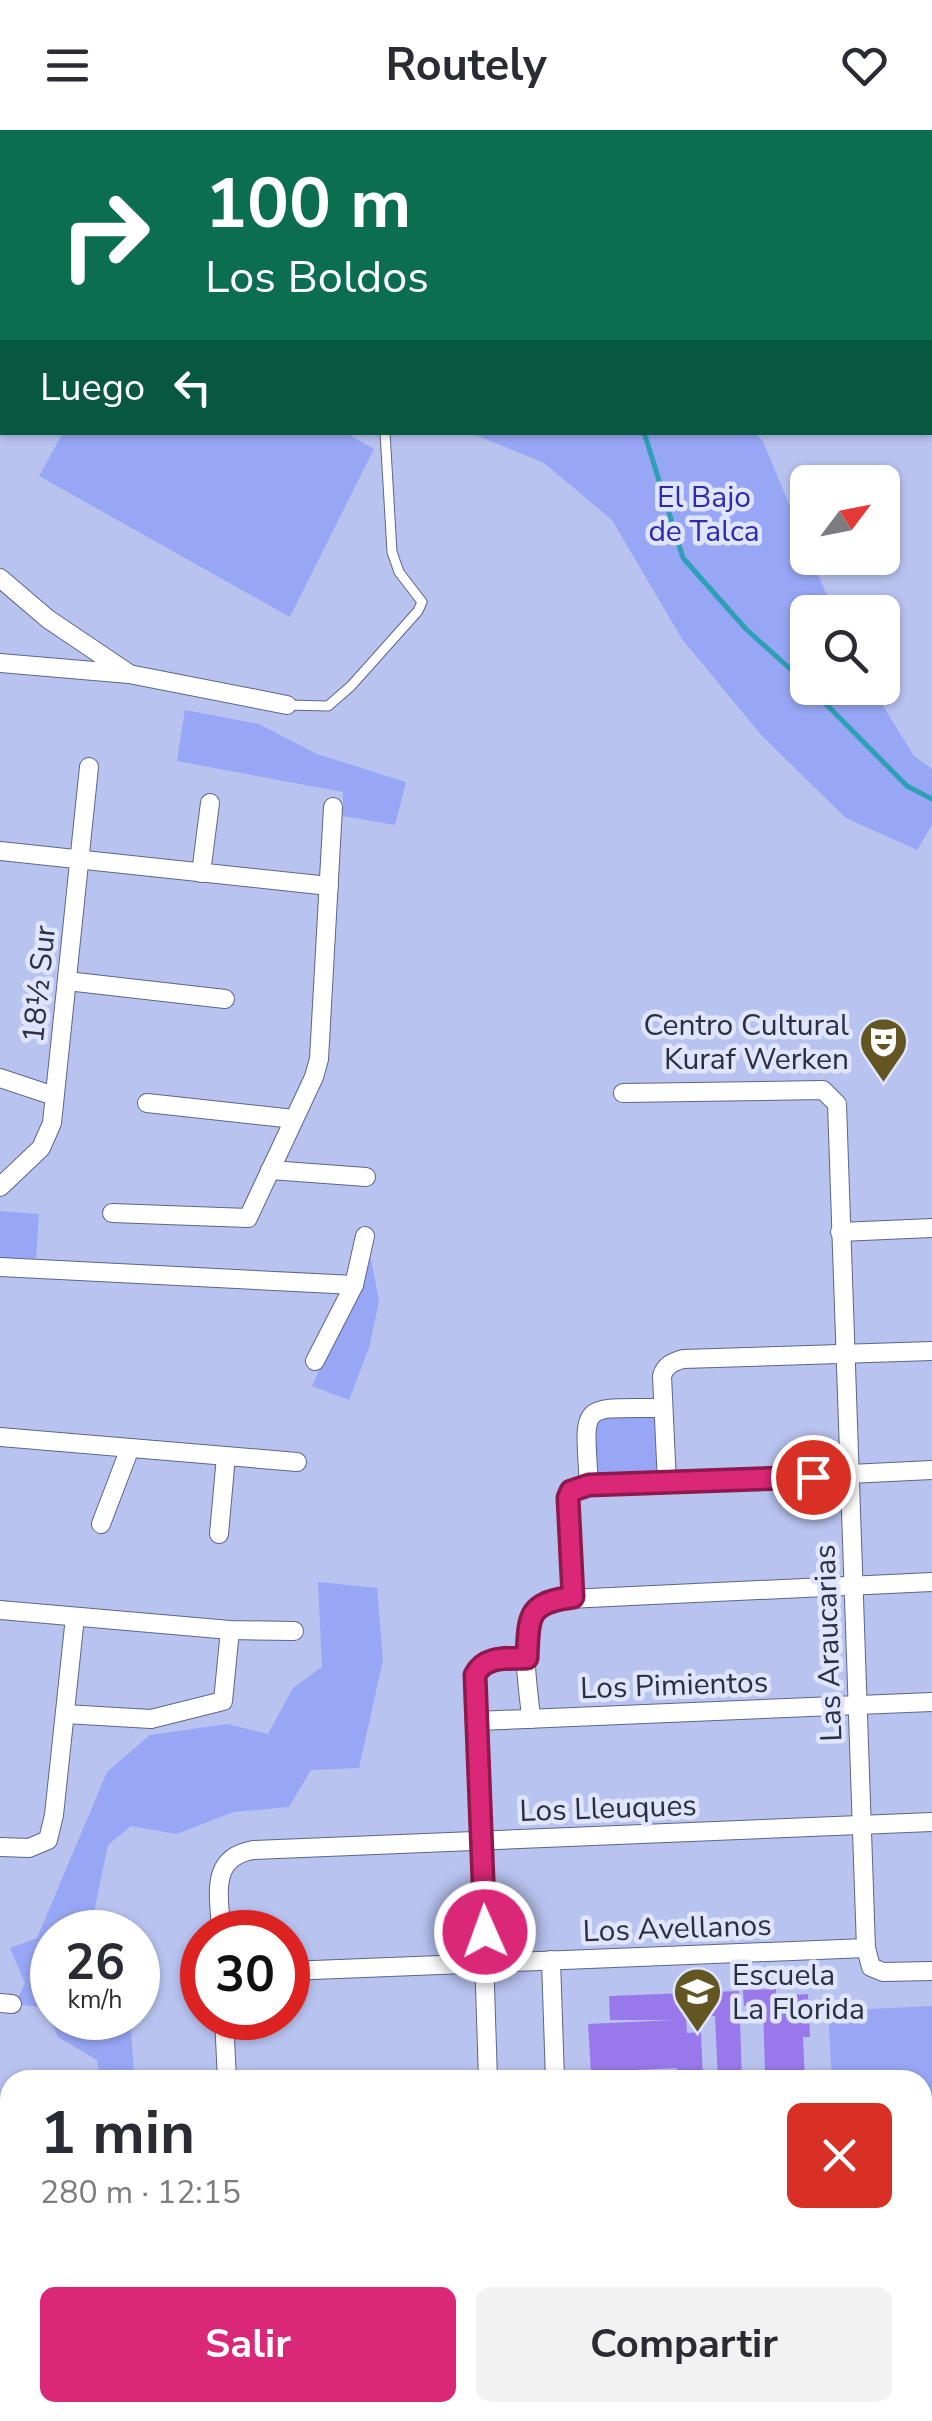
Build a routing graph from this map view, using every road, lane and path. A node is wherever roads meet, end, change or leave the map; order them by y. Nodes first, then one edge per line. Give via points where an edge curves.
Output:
1 (385, 435) edge
2 (0, 578) edge
3 (0, 663) edge
4 (130, 674) junction
5 (288, 705) joint
6 (89, 767) dead end
7 (210, 803) dead end
8 (334, 807) dead end
9 (0, 850) edge
10 (80, 860) junction
11 (201, 873) junction
12 (330, 886) junction
13 (67, 981) junction
14 (226, 1000) dead end
15 (0, 1078) edge
16 (623, 1092) dead end
17 (54, 1096) junction
18 (148, 1104) dead end
19 (294, 1118) junction
20 (270, 1170) junction
21 (366, 1177) dead end
22 (0, 1186) edge
23 (112, 1213) dead end
24 (932, 1228) edge
25 (840, 1232) junction
26 (365, 1236) dead end
27 (0, 1266) edge
28 (354, 1285) junction
29 (932, 1352) edge
30 (845, 1356) junction
31 (316, 1361) dead end
32 (662, 1408) junction
33 (0, 1437) edge
34 (130, 1448) junction
35 (226, 1456) junction
36 (298, 1462) dead end
37 (932, 1470) edge
38 (850, 1476) junction
39 (667, 1483) junction
40 (580, 1488) junction
41 (101, 1524) dead end
42 (219, 1534) dead end
43 (932, 1582) edge
44 (855, 1585) junction
45 (573, 1597) junction
46 (0, 1610) edge
47 (74, 1617) junction
48 (230, 1630) junction
49 (294, 1631) dead end
50 (527, 1658) junction
51 (932, 1702) edge
52 (858, 1706) junction
53 (65, 1714) junction
54 (532, 1718) junction
55 (477, 1721) junction
56 (932, 1822) edge
57 (861, 1826) junction
58 (483, 1841) junction
59 (0, 1846) edge
60 (220, 1910) edge
61 (866, 1948) junction
62 (551, 1960) junction
63 (486, 1963) junction
64 (310, 1970) edge
65 (932, 1971) edge
66 (225, 2040) edge
67 (227, 2070) edge
68 (488, 2070) edge
69 (555, 2070) edge

1 - 5 lane via 392,552 422,602 328,706
2 - 4 street
3 - 4 street
4 - 5 street
6 - 10 street, 18½ Sur
7 - 11 street
8 - 12 street
9 - 10 street
10 - 11 street
10 - 13 street, 18½ Sur
11 - 12 street
12 - 19 street via 319,1058
13 - 14 street
13 - 17 street, 18½ Sur
15 - 17 street
16 - 25 street, Las Araucarias via 823,1090 838,1110
17 - 22 street, 18½ Sur via 46,1140
18 - 19 street
19 - 20 street
20 - 21 street
20 - 23 street via 248,1218
24 - 25 street
25 - 30 street, Las Araucarias
26 - 28 street
27 - 28 street
28 - 31 street
29 - 30 street
30 - 32 street via 682,1359 664,1370
30 - 38 street, Las Araucarias
32 - 39 street
32 - 40 street via 592,1412 585,1424
33 - 34 street
34 - 35 street
34 - 41 street
35 - 36 street
35 - 42 street
37 - 38 street
38 - 39 street
38 - 44 street, Las Araucarias
39 - 40 street
40 - 45 street via 568,1498
43 - 44 street
44 - 45 street
44 - 52 street, Las Araucarias
45 - 50 street via 538,1606 528,1624
46 - 47 street
47 - 48 street
47 - 53 street
48 - 49 street
48 - 53 street via 223,1701 151,1718
50 - 54 street
50 - 55 street via 480,1666
51 - 52 street, Los Pimientos
52 - 54 street, Los Pimientos
52 - 57 street, Las Araucarias
53 - 59 street via 48,1840 29,1848
54 - 55 street, Los Pimientos
55 - 58 street
56 - 57 street, Los Lleuques
57 - 58 street, Los Lleuques
57 - 61 street, Las Araucarias
58 - 60 street, Los Lleuques via 240,1853 228,1860 219,1881
58 - 63 street
61 - 62 street, Los Avellanos
61 - 65 street via 870,1967 883,1972
62 - 63 street, Los Avellanos
62 - 69 street
63 - 64 street, Los Avellanos
63 - 68 street
66 - 67 street

